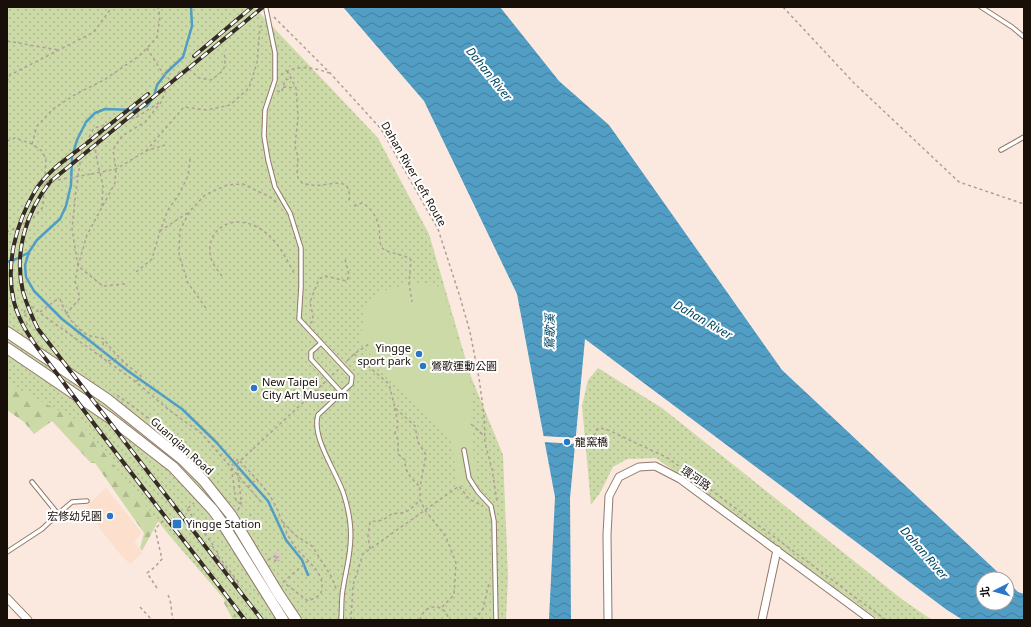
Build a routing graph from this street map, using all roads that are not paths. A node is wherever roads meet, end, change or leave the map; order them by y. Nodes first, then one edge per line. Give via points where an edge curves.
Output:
1 (981, 7) edge
2 (266, 9) road end
3 (1024, 37) edge
4 (1024, 137) edge
5 (1000, 150) dead end
6 (7, 332) edge
7 (321, 343) junction
8 (7, 348) edge
9 (342, 393) junction
10 (464, 450) dead end
11 (32, 482) dead end
12 (88, 501) dead end
13 (58, 514) junction
14 (777, 550) junction
15 (7, 552) edge
16 (7, 598) edge
17 (28, 620) edge
18 (283, 620) edge
19 (296, 620) edge
20 (341, 620) edge
21 (496, 620) edge
22 (608, 620) edge
23 (762, 620) edge
24 (871, 620) edge

1 - 3 lane
2 - 7 lane via 275,52 275,80 265,110 264,136 275,187 290,213 302,248 299,319
4 - 5 lane
6 - 19 street, Guanqian Road via 107,399 182,459 204,481 231,515
7 - 9 lane via 311,352 311,359
7 - 9 lane via 352,376 352,384
8 - 18 street, Guanqian Road via 110,418 173,467 214,510
9 - 20 lane via 318,415 316,422 326,454 344,494 349,516 351,546 342,591
10 - 21 lane via 469,478 491,506 494,520
11 - 13 lane
12 - 13 lane via 72,502
13 - 15 lane via 42,530
14 - 22 street, 環河路 via 680,479 655,466 639,467 619,477 609,496
14 - 23 street
14 - 24 street, 環河路
16 - 17 street

